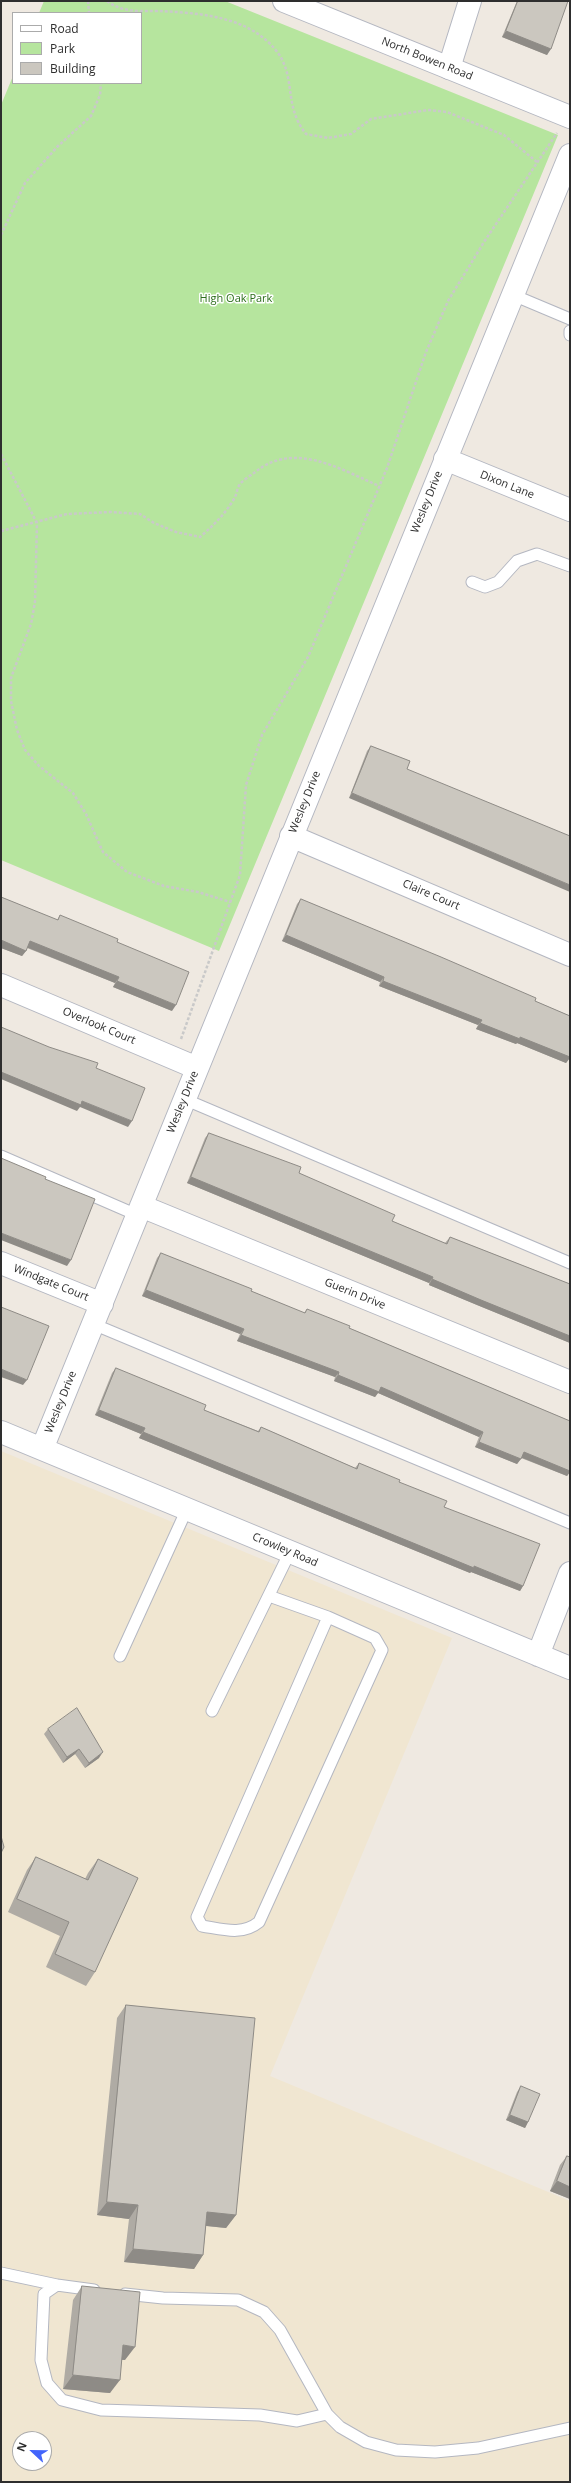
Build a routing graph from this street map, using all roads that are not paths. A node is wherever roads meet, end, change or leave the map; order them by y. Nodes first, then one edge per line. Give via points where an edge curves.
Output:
1 (284, 1) edge
2 (470, 1) edge
3 (449, 68) junction
4 (568, 117) edge
5 (570, 155) edge
6 (513, 295) junction
7 (570, 319) edge
8 (570, 331) edge
9 (570, 335) edge
10 (445, 459) junction
11 (570, 510) edge
12 (570, 566) edge
13 (472, 582) dead end
14 (291, 836) junction
15 (570, 954) edge
16 (1, 985) edge
17 (197, 1068) junction
18 (184, 1099) junction
19 (1, 1156) edge
20 (139, 1211) junction
21 (1, 1263) edge
22 (570, 1263) edge
23 (102, 1304) junction
24 (93, 1324) junction
25 (570, 1382) edge
26 (1, 1432) edge
27 (42, 1449) junction
28 (187, 1509) junction
29 (570, 1523) edge
30 (290, 1552) junction
31 (570, 1572) edge
32 (269, 1596) junction
33 (328, 1617) junction
34 (538, 1655) junction
35 (120, 1656) dead end
36 (570, 1668) edge
37 (212, 1711) dead end
38 (1, 2273) edge
39 (57, 2285) junction
40 (327, 2414) junction
41 (570, 2428) edge

1 - 3 street, North Bowen Road
2 - 3 street
3 - 4 street, North Bowen Road
5 - 6 street, Wesley Drive
6 - 7 lane
6 - 10 street, Wesley Drive
8 - 9 lane
10 - 11 street, Dixon Lane
10 - 14 street, Wesley Drive
12 - 13 lane via 537,554 517,561 498,582 484,587
14 - 15 street, Claire Court
14 - 17 street, Wesley Drive
16 - 17 street, Overlook Court
17 - 18 street, Wesley Drive
18 - 20 street, Wesley Drive
18 - 22 lane
19 - 20 lane
20 - 23 street, Wesley Drive
20 - 25 street, Guerin Drive
21 - 23 street, Windgate Court
23 - 24 street, Wesley Drive
24 - 27 street, Wesley Drive
24 - 29 lane
26 - 27 street, Crowley Road
27 - 28 street, Crowley Road
28 - 30 street, Crowley Road
28 - 35 lane
30 - 32 lane
30 - 34 street, Crowley Road
31 - 34 street
32 - 33 lane
32 - 37 lane
33 - 33 lane via 375,1638 382,1650 377,1664 259,1922 250,1929 233,1931 202,1926 197,1917
34 - 36 street, Crowley Road
38 - 39 lane
39 - 40 lane via 162,2298 238,2300 264,2312 280,2330
39 - 40 lane via 44,2294 41,2360 47,2383 62,2400 101,2410 260,2415 297,2421
40 - 41 lane via 340,2427 366,2442 396,2450 435,2452 478,2448

